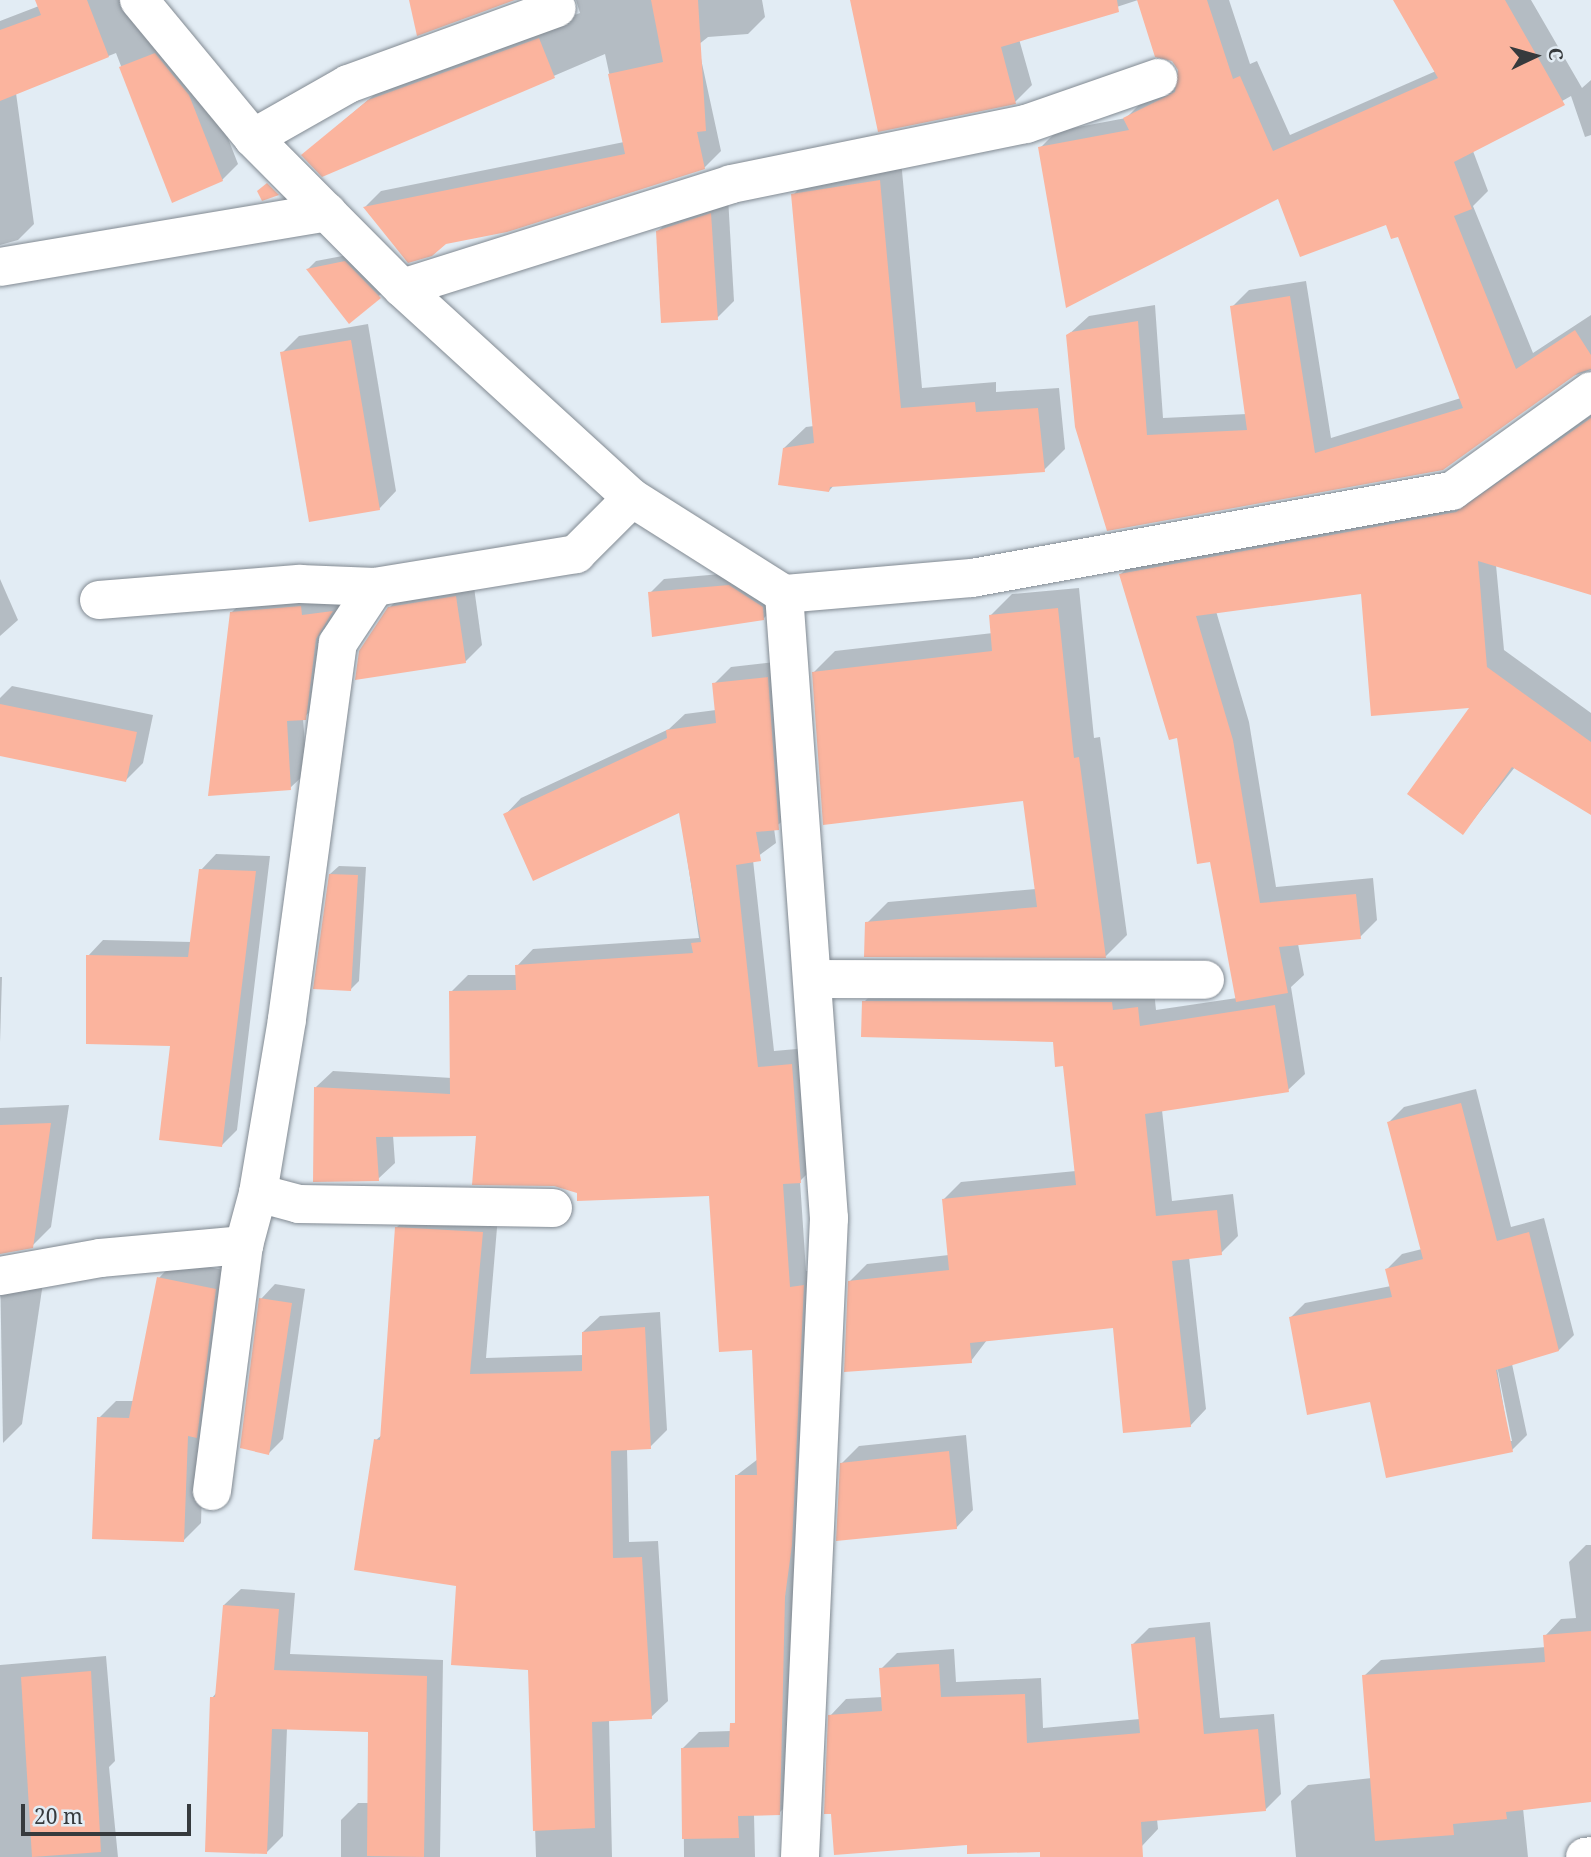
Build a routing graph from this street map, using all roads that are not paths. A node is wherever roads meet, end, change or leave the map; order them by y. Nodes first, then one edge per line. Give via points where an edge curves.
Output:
1 (139, 0) edge
2 (557, 8) dead end
3 (1158, 78) dead end
4 (253, 138) junction
5 (327, 212) junction
6 (0, 267) edge
7 (402, 288) junction
8 (1591, 391) edge
9 (632, 498) junction
10 (375, 587) junction
11 (784, 594) junction
12 (99, 600) dead end
13 (812, 979) junction
14 (1205, 980) dead end
15 (258, 1193) junction
16 (553, 1208) dead end
17 (244, 1245) junction
18 (0, 1276) edge
19 (212, 1491) dead end
20 (1591, 1856) edge
21 (800, 1857) edge
22 (1585, 1857) edge

1 - 4 street
2 - 4 street via 348,84
3 - 7 street via 1026,124 731,184
4 - 5 street
5 - 6 street
5 - 7 street
7 - 9 street
8 - 11 street via 1452,491 972,579
9 - 10 street via 576,554
9 - 11 street
10 - 12 street via 300,584
10 - 15 street via 338,643
11 - 13 street
13 - 14 street
13 - 21 street via 829,1218
15 - 16 street via 299,1204
15 - 17 street
17 - 18 street via 100,1258
17 - 19 street
20 - 22 street

